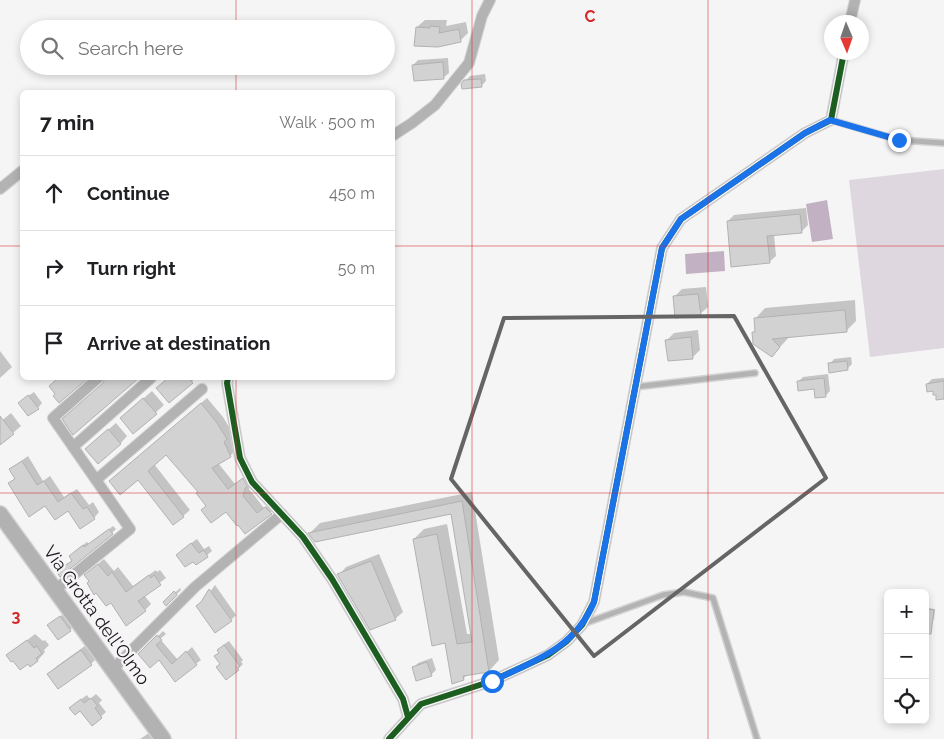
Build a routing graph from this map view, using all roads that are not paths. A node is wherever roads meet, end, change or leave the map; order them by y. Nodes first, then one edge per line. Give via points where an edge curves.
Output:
1 (490, 0) edge
2 (855, 0) edge
3 (852, 15) edge
4 (842, 60) edge
5 (830, 120) junction
6 (395, 134) edge
7 (944, 143) edge
8 (20, 173) edge
9 (0, 189) edge
10 (756, 373) dead end
11 (96, 380) edge
12 (149, 380) edge
13 (228, 380) edge
14 (635, 387) junction
15 (202, 390) dead end
16 (73, 447) junction
17 (96, 480) junction
18 (0, 514) edge
19 (282, 514) junction
20 (55, 590) junction
21 (582, 625) junction
22 (113, 669) junction
23 (408, 717) junction
24 (163, 739) edge
25 (389, 739) edge
26 (756, 739) edge

1 - 6 street via 482,16 469,63 435,105
2 - 3 street
4 - 5 street
5 - 7 lane via 899,140
5 - 14 street via 805,133 681,219 662,248
8 - 9 street
10 - 14 lane
11 - 16 street via 53,418
12 - 16 street
13 - 19 street via 240,458 252,482
14 - 21 street via 594,602
15 - 17 street
16 - 17 street
17 - 20 street via 130,529
18 - 20 street, Via Grotta dell'Olmo
19 - 22 street via 195,587
19 - 23 street via 303,537 332,579 403,699
20 - 22 street, Via Grotta dell'Olmo
21 - 23 street via 548,654 492,681 421,704
21 - 26 lane via 663,594 684,592 713,598
22 - 24 street, Via Grotta dell'Olmo
23 - 25 street

